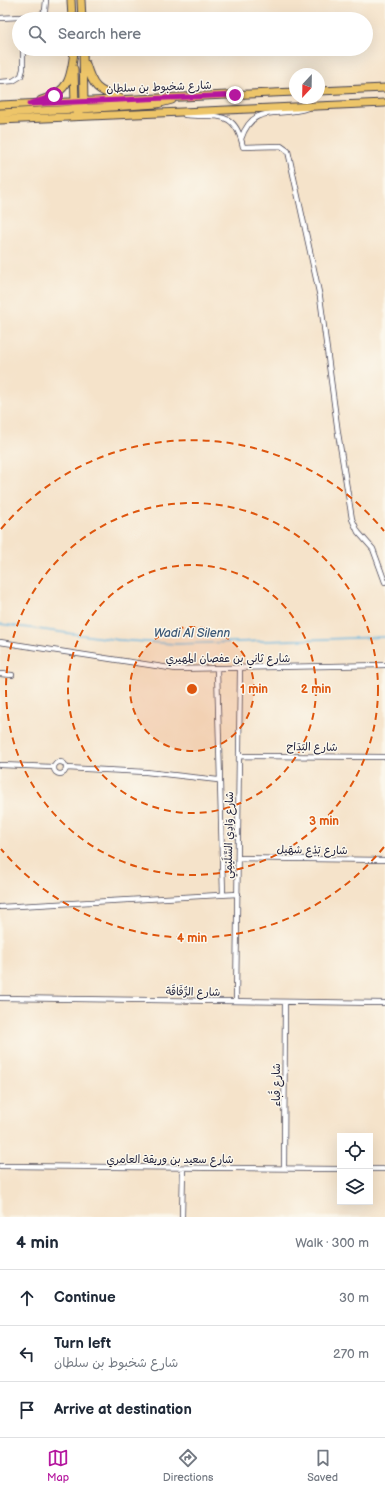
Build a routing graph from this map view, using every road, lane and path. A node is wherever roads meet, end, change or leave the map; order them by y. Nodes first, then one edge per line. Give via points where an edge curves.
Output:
1 (46, 0) edge
2 (71, 0) edge
3 (81, 0) edge
4 (44, 12) edge
5 (72, 12) edge
6 (82, 12) edge
7 (0, 18) edge
8 (12, 18) edge
9 (23, 56) edge
10 (73, 56) edge
11 (74, 56) edge
12 (75, 56) edge
13 (83, 56) edge
14 (84, 56) edge
15 (84, 81) junction
16 (0, 82) edge
17 (385, 88) edge
18 (325, 91) edge
19 (289, 92) edge
20 (175, 98) junction
21 (125, 99) junction
22 (75, 102) junction
23 (385, 103) edge
24 (29, 104) junction
25 (84, 104) junction
26 (0, 105) edge
27 (312, 106) junction
28 (174, 112) junction
29 (0, 113) edge
30 (75, 113) junction
31 (85, 116) junction
32 (0, 120) edge
33 (241, 139) junction
34 (385, 582) edge
35 (0, 642) edge
36 (385, 665) edge
37 (217, 669) junction
38 (240, 669) junction
39 (0, 674) edge
40 (12, 675) dead end
41 (239, 756) junction
42 (385, 757) edge
43 (0, 765) edge
44 (53, 767) junction
45 (66, 768) junction
46 (218, 780) junction
47 (238, 858) junction
48 (385, 860) edge
49 (223, 894) junction
50 (238, 894) junction
51 (0, 907) edge
52 (0, 998) edge
53 (236, 1001) junction
54 (285, 1002) junction
55 (385, 1003) edge
56 (0, 1166) edge
57 (182, 1168) junction
58 (284, 1168) junction
59 (337, 1169) edge
60 (373, 1169) edge
61 (385, 1169) edge
62 (182, 1217) edge

1 - 4 street via 47,7
2 - 5 main road
3 - 6 main road
7 - 8 street
9 - 16 street via 21,76 13,81
10 - 24 main road via 71,73 63,90 54,96
11 - 22 main road
12 - 15 main road via 77,81 80,84
13 - 15 main road
14 - 21 main road via 96,87 106,94
15 - 25 main road
17 - 18 main road
19 - 20 main road, شارع شخبوط بن سلطان
20 - 21 main road, شارع شخبوط بن سلطان
20 - 25 main road via 157,104
21 - 25 main road, شارع شخبوط بن سلطان
22 - 24 main road, شارع شخبوط بن سلطان
22 - 25 main road, شارع شخبوط بن سلطان
22 - 30 main road
23 - 27 main road
24 - 26 main road, شارع شخبوط بن سلطان
25 - 30 main road
25 - 31 main road
27 - 28 main road
27 - 33 street via 296,112 261,114 251,121
28 - 31 main road
28 - 33 street via 186,115 223,116 235,125
29 - 30 main road
30 - 31 main road
30 - 32 main road
33 - 34 street via 243,147 281,146 288,151 320,297 352,519 358,532 372,549
35 - 37 street, شارع ثاني بن عفصان المهيري via 165,668
36 - 38 street, شارع ثاني بن عفصان المهيري
37 - 38 street, شارع ثاني بن عفصان المهيري
37 - 46 street
38 - 41 street, شارع وَادِي السِّلَيْمِي
39 - 40 street
41 - 42 street, شارع البَدَاح
41 - 47 street, شارع وَادِي السِّلَيْمِي
43 - 44 street
44 - 45 street via 55,763 61,762
44 - 45 street via 54,772 60,774
45 - 46 street via 146,772
46 - 49 street
47 - 48 street, شارع بَدْع سْهَيل
47 - 50 street, شارع وَادِي السِّلَيْمِي
49 - 50 street
49 - 51 street
50 - 53 street, شارع وَادِي السِّلَيْمِي
52 - 53 street, شارع الرُّفَاقَة
53 - 54 street, شارع الرُّفَاقَة
54 - 55 street, شارع الرُّفَاقَة
54 - 58 street, شارع قُباء
56 - 57 street, شارع سعيد بن وريقة العامري
57 - 58 street, شارع سعيد بن وريقة العامري
57 - 62 street
58 - 59 street, شارع سعيد بن وريقة العامري
60 - 61 street

